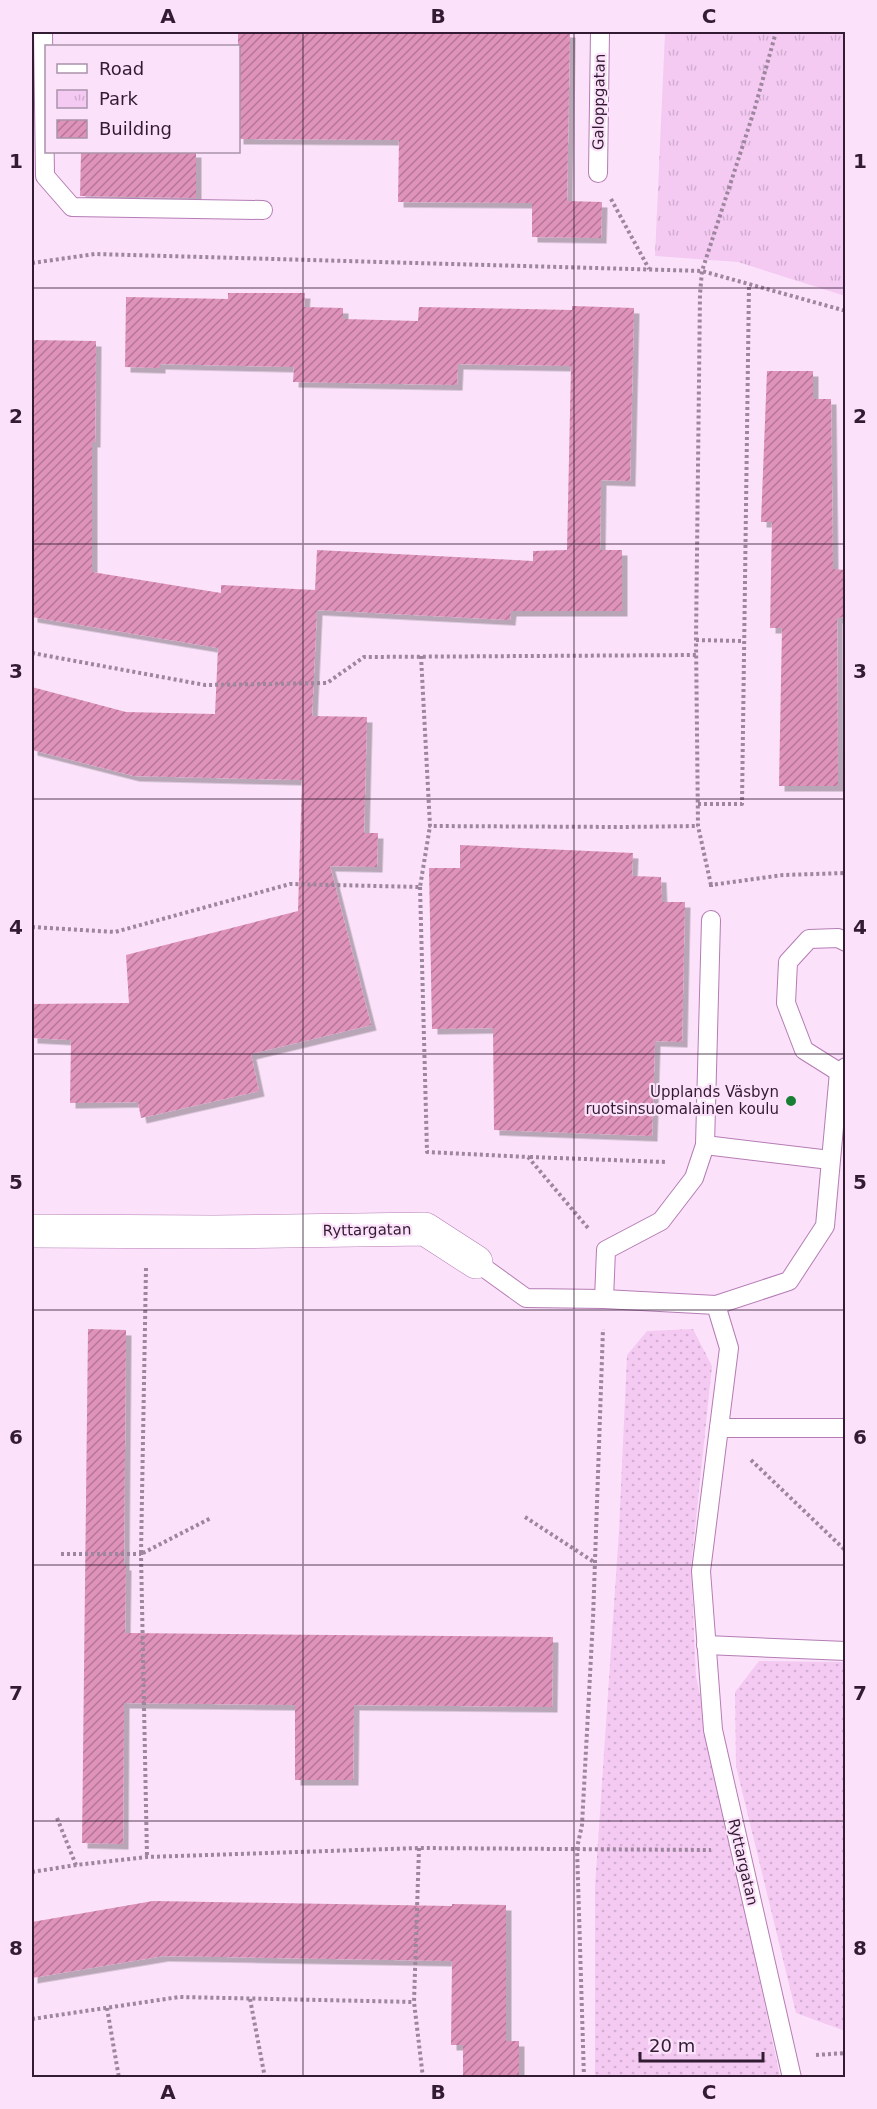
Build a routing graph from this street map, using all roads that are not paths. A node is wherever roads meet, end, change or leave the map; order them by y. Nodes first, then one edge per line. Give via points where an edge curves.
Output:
1 (43, 32) edge
2 (600, 32) edge
3 (598, 173) road end
4 (263, 210) dead end
5 (711, 920) road end
6 (846, 942) edge
7 (842, 1069) edge
8 (705, 1145) junction
9 (830, 1160) junction
10 (32, 1231) edge
11 (476, 1262) joint
12 (604, 1299) junction
13 (716, 1305) junction
14 (718, 1428) junction
15 (846, 1428) edge
16 (706, 1645) junction
17 (846, 1651) edge
18 (792, 2078) edge

1 - 4 lane via 45,176 72,207
2 - 3 lane, Galoppgatan
5 - 8 lane
6 - 7 lane, Ryttargatan via 838,938 809,939 788,962 786,1003 804,1050
7 - 9 lane, Ryttargatan
8 - 9 lane
8 - 12 lane via 694,1179 661,1221 606,1250
9 - 13 lane, Ryttargatan via 825,1226 789,1281
10 - 11 street, Ryttargatan via 425,1229
11 - 12 lane, Ryttargatan via 526,1298
12 - 13 lane, Ryttargatan
13 - 14 lane, Ryttargatan via 729,1348
14 - 15 lane
14 - 16 lane, Ryttargatan via 701,1571
16 - 17 lane
16 - 18 lane, Ryttargatan via 713,1730

